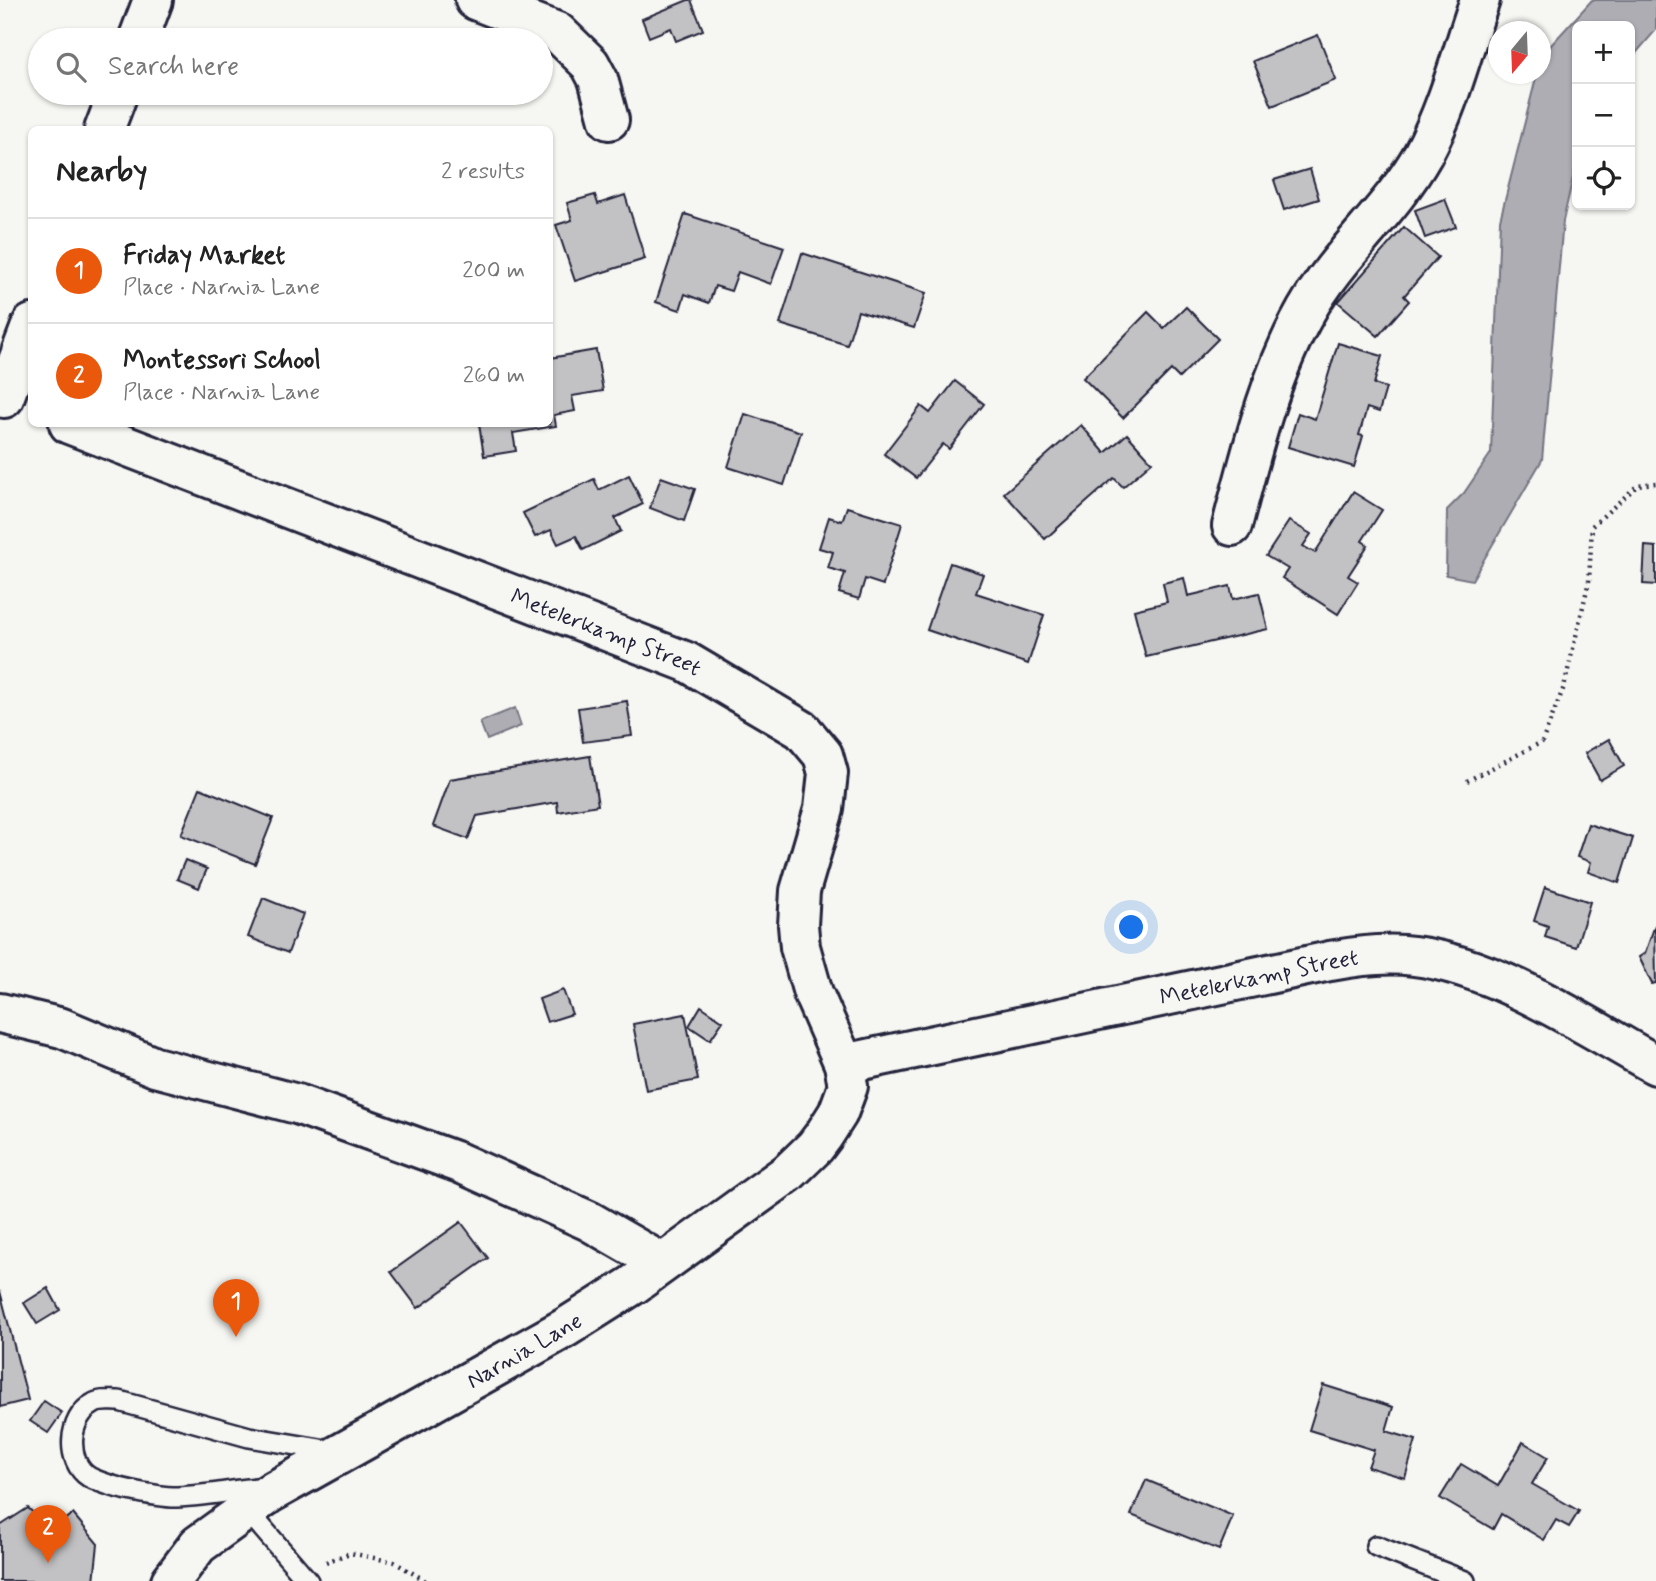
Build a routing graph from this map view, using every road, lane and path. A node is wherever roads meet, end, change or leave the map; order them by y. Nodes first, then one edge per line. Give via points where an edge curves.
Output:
1 (153, 0) edge
2 (475, 0) edge
3 (1480, 0) edge
4 (142, 28) edge
5 (547, 28) edge
6 (553, 30) edge
7 (113, 105) edge
8 (609, 120) dead end
9 (106, 126) edge
10 (28, 339) edge
11 (12, 401) edge
12 (77, 427) edge
13 (1656, 483) edge
14 (1232, 526) dead end
15 (1467, 781) dead end
16 (0, 1013) edge
17 (1656, 1065) edge
18 (846, 1075) junction
19 (662, 1263) junction
20 (342, 1452) junction
21 (282, 1486) junction
22 (247, 1510) junction
23 (1376, 1546) dead end
24 (318, 1562) dead end
25 (171, 1581) edge
26 (308, 1581) edge
27 (426, 1581) edge
28 (1465, 1581) edge

1 - 4 street
2 - 5 street
3 - 14 street via 1440,117 1422,155 1390,204 1307,309 1287,349
6 - 8 street via 590,64
7 - 9 street
10 - 11 street
12 - 18 street, Metelerkamp Street via 687,662 802,730 823,755 828,773 824,808 800,891 800,947
13 - 15 path via 1638,485 1592,526 1589,581 1564,687 1542,742
16 - 19 street via 62,1028 155,1067 297,1104 460,1163 589,1221
17 - 18 street, Metelerkamp Street via 1466,968 1414,956 1382,955 1329,961
18 - 19 street, Narnia Lane via 832,1124 805,1158
19 - 20 street, Narnia Lane via 565,1328
20 - 21 street, Narnia Lane
20 - 21 lane via 248,1437 119,1401 90,1404 73,1435 74,1457 88,1476 146,1495 173,1497
21 - 22 street, Narnia Lane
22 - 25 street, Narnia Lane via 198,1545
22 - 26 lane
23 - 28 lane
24 - 27 path via 330,1563 350,1553 394,1562

